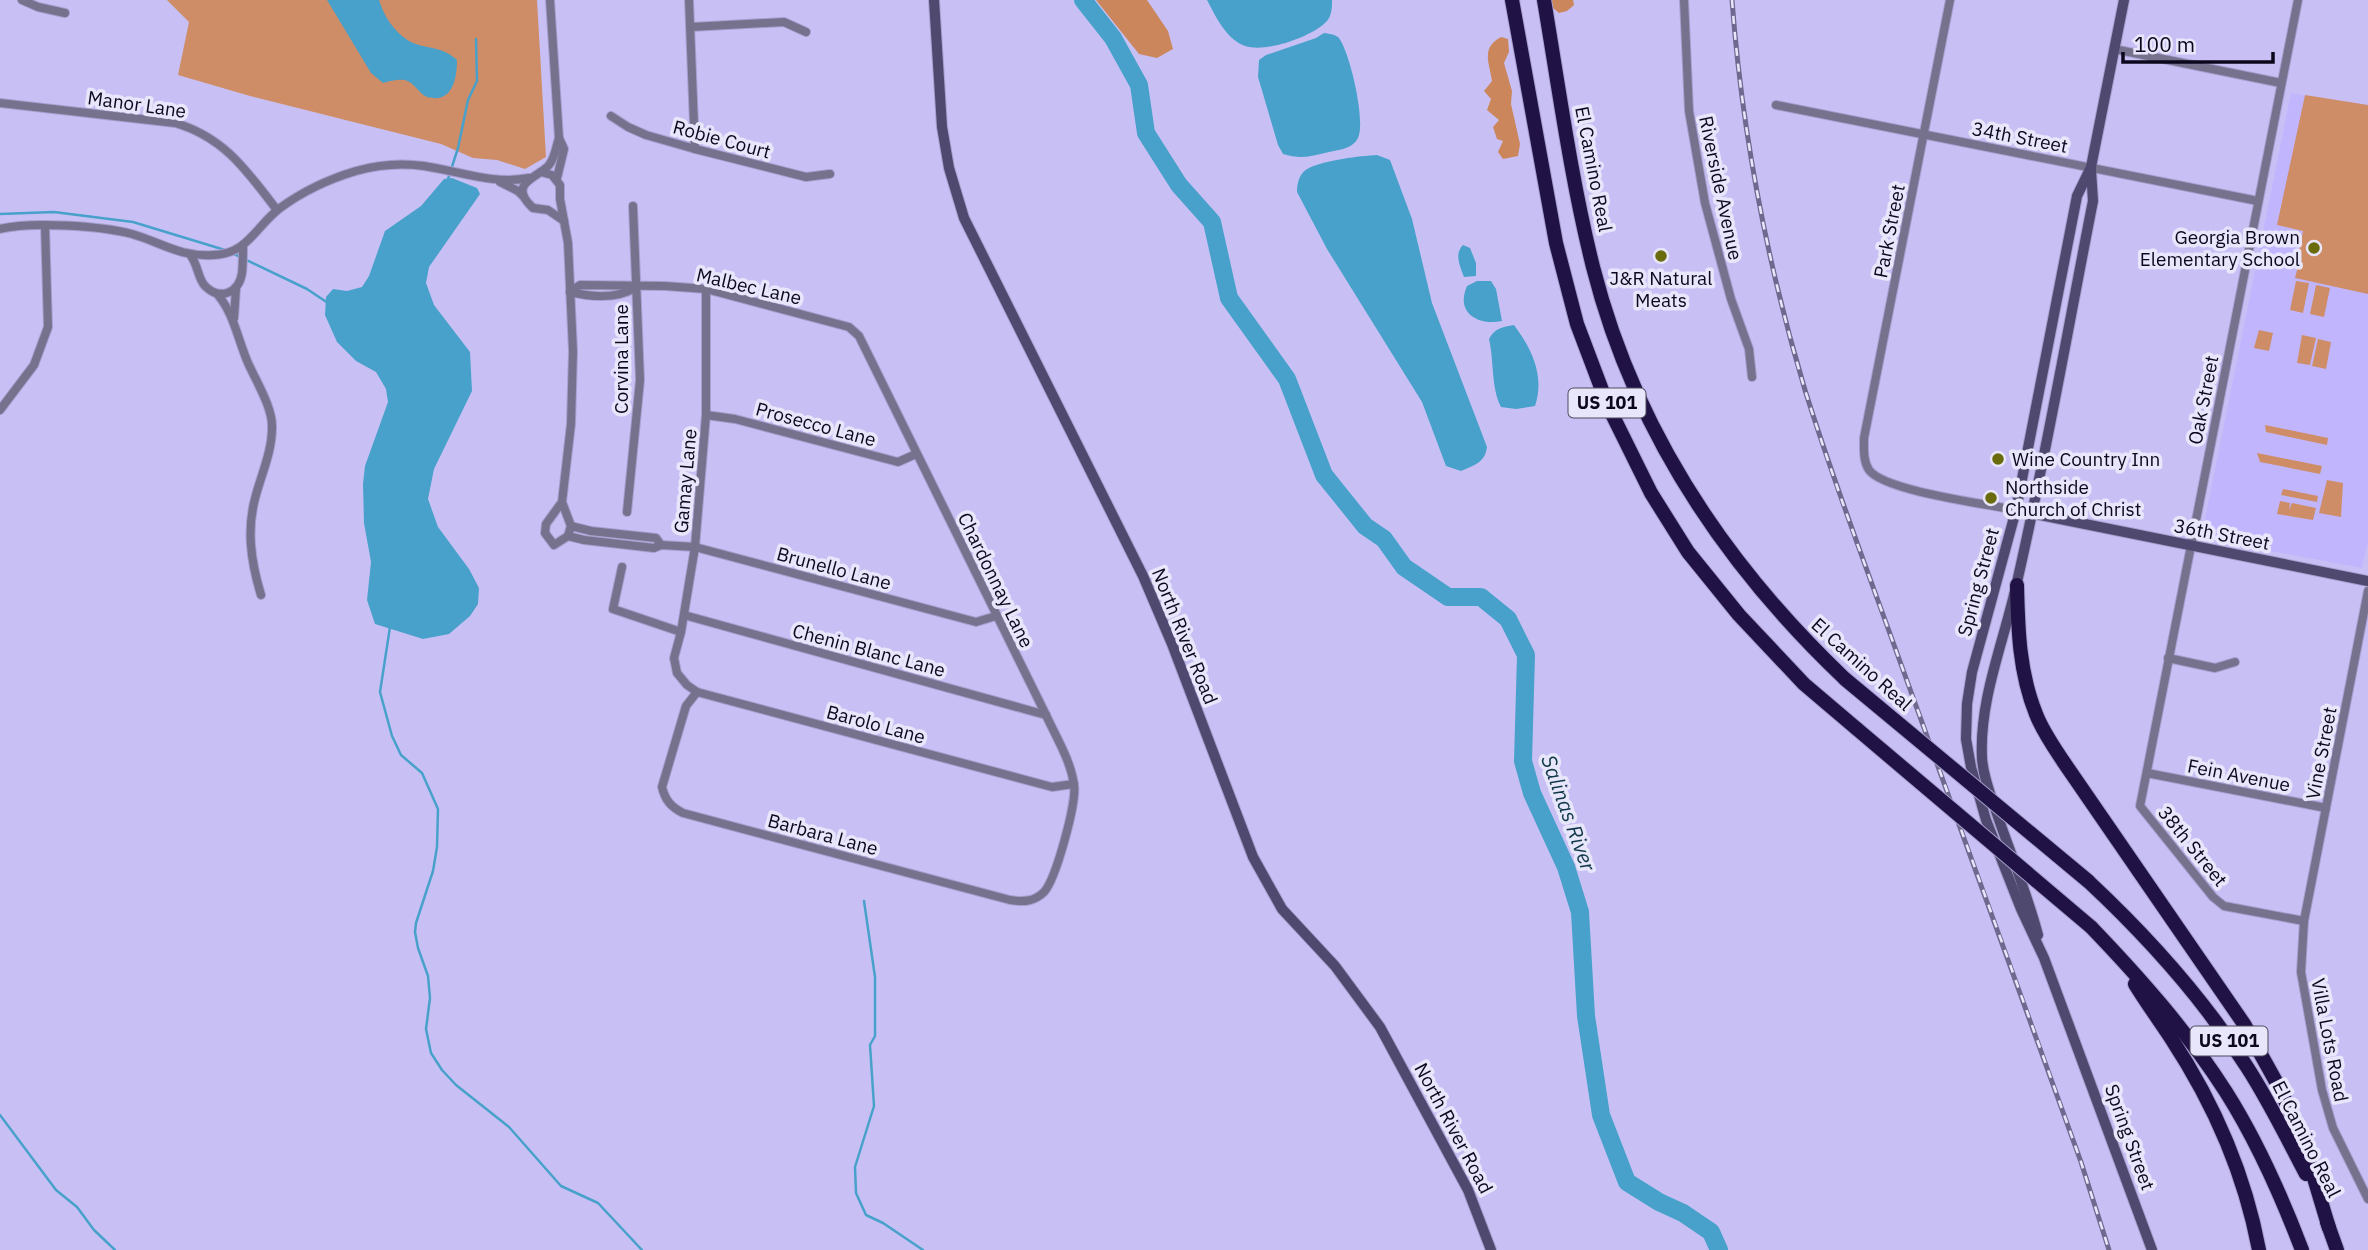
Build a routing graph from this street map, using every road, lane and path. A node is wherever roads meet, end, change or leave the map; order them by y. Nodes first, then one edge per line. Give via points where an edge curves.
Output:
1 (22, 0) edge
2 (550, 0) edge
3 (689, 0) edge
4 (934, 0) edge
5 (1512, 0) edge
6 (1544, 0) edge
7 (1684, 0) edge
8 (1950, 0) edge
9 (2124, 0) edge
10 (2298, 0) edge
11 (65, 13) dead end
12 (691, 27) junction
13 (806, 32) dead end
14 (2114, 49) junction
15 (2281, 83) junction
16 (0, 103) edge
17 (1776, 105) dead end
18 (611, 116) dead end
19 (1924, 135) junction
20 (559, 138) junction
21 (695, 149) junction
22 (2091, 167) junction
23 (541, 172) junction
24 (830, 174) dead end
25 (528, 178) junction
26 (557, 178) junction
27 (494, 179) junction
28 (526, 199) junction
29 (560, 199) junction
30 (2258, 201) junction
31 (633, 206) dead end
32 (277, 210) junction
33 (548, 210) junction
34 (564, 221) junction
35 (45, 226) junction
36 (0, 229) edge
37 (243, 245) junction
38 (224, 253) junction
39 (210, 255) junction
40 (191, 256) junction
41 (242, 270) junction
42 (201, 279) junction
43 (636, 287) junction
44 (236, 288) junction
45 (706, 289) junction
46 (570, 292) junction
47 (218, 295) junction
48 (234, 324) junction
49 (853, 330) joint
50 (1752, 377) dead end
51 (0, 410) edge
52 (706, 415) junction
53 (916, 454) junction
54 (1868, 468) joint
55 (562, 502) junction
56 (2016, 510) junction
57 (627, 512) dead end
58 (2032, 513) junction
59 (571, 526) junction
60 (568, 536) junction
61 (661, 545) junction
62 (2191, 545) junction
63 (695, 547) junction
64 (622, 567) dead end
65 (2368, 581) edge
66 (2017, 585) junction
67 (2368, 591) edge
68 (261, 595) dead end
69 (684, 615) junction
70 (996, 616) junction
71 (681, 632) junction
72 (2168, 658) junction
73 (2235, 662) dead end
74 (677, 673) joint
75 (697, 692) junction
76 (1046, 715) junction
77 (2147, 773) junction
78 (1074, 784) junction
79 (2140, 806) joint
80 (2326, 808) junction
81 (1060, 852) joint
82 (2304, 921) junction
83 (2111, 948) junction
84 (2044, 958) junction
85 (2368, 1199) edge
86 (2329, 1228) junction
87 (1491, 1250) edge
88 (2152, 1250) edge
89 (2259, 1250) edge
90 (2301, 1250) edge
91 (2337, 1250) edge

1 - 11 street
2 - 20 street
3 - 12 street
4 - 87 main road, North River Road via 942,127 964,218 1148,587 1253,857 1282,909 1335,966 1380,1027 1468,1190
5 - 83 highway, US 101, bridge via 1556,243 1577,324 1608,406 1651,493 1688,552 1804,684
6 - 86 highway, El Camino Real / US 101, bridge via 1576,183 1613,332 1637,394 1701,512 1810,646 2136,926 2192,990 2246,1065 2308,1179
7 - 50 street, Riverside Avenue via 1689,110 1705,204 1749,349
8 - 19 street, Park Street
9 - 14 main road, Spring Street
10 - 15 street, Oak Street
12 - 13 street via 784,22
12 - 21 street
14 - 15 street
14 - 22 main road, Spring Street
15 - 30 street, Oak Street
16 - 32 street, Manor Lane via 175,122 198,130 224,148
17 - 19 street, 34th Street
18 - 21 street, Robie Court via 646,135
19 - 22 street, 34th Street
19 - 54 street, Park Street via 1864,438
20 - 23 street via 552,162
20 - 26 street via 564,157
21 - 24 street, Robie Court via 806,177
22 - 30 street, 34th Street
22 - 56 main road, Spring Street via 2077,196
22 - 58 main road, Spring Street via 2093,201
23 - 25 street
23 - 26 street
25 - 27 street
25 - 28 street
26 - 29 street
27 - 28 street
27 - 32 street via 422,165 391,165 327,182
28 - 33 street via 533,208
29 - 33 street
29 - 34 street
30 - 62 street, Oak Street
31 - 43 street, Corvina Lane
32 - 37 street
33 - 34 street
34 - 46 street
35 - 36 street
35 - 40 street via 132,234
35 - 51 street via 48,327 34,365
37 - 38 street
37 - 41 street
38 - 39 street
38 - 41 street
39 - 40 street
39 - 42 street
40 - 42 street
41 - 44 street
42 - 47 street
43 - 45 street, Malbec Lane
43 - 46 street, Malbec Lane via 626,294
43 - 57 street, Corvina Lane via 640,380
44 - 47 street
44 - 48 street
45 - 49 street, Malbec Lane
45 - 52 street, Gamay Lane
46 - 55 street via 571,425
47 - 48 street
48 - 68 street via 273,425 249,541
49 - 53 street, Chardonnay Lane
52 - 53 street, Prosecco Lane via 898,462
52 - 63 street, Gamay Lane
53 - 70 street, Chardonnay Lane
54 - 56 street, 36th Street via 1886,483
55 - 59 street
55 - 60 street, Brunello Lane via 545,533 554,545
56 - 58 main road, 36th Street
56 - 84 main road, Spring Street via 1972,672 1966,739 1986,820
58 - 62 main road, 36th Street
58 - 66 main road, Spring Street
59 - 60 street
59 - 61 street, Brunello Lane via 656,538
60 - 61 street, Brunello Lane via 654,548
61 - 63 street, Brunello Lane
62 - 65 main road, 36th Street
62 - 72 street, Oak Street
63 - 69 street, Gamay Lane
63 - 70 street, Brunello Lane via 976,622
64 - 71 street via 612,609
66 - 84 main road, Spring Street via 1986,709 1982,760
66 - 86 highway via 2021,659 2037,716 2063,761 2244,1024 2302,1138
67 - 80 street, Vine Street
69 - 71 street, Gamay Lane
69 - 76 street, Chenin Blanc Lane
70 - 76 street, Chardonnay Lane
71 - 74 street, Gamay Lane via 674,659
72 - 73 street via 2215,668
72 - 77 street, Oak Street
74 - 75 street, Barolo Lane
75 - 78 street, Barolo Lane via 1052,787
75 - 81 street, Barbara Lane via 686,706 662,787 669,803 683,813 1023,902 1033,900 1052,882
76 - 78 street, Chardonnay Lane
77 - 79 street, Oak Street
77 - 80 street, Fein Avenue
78 - 81 street, Chardonnay Lane via 1076,798
79 - 82 street, 38th Street via 2224,906
80 - 82 street, Vine Street
82 - 85 street, Villa Lots Road via 2301,971 2322,1090 2333,1128
83 - 89 highway via 2203,1093 2233,1158
83 - 90 highway, US 101 via 2187,1035 2226,1093 2262,1156
84 - 88 main road, Spring Street
86 - 91 highway, El Camino Real / US 101

